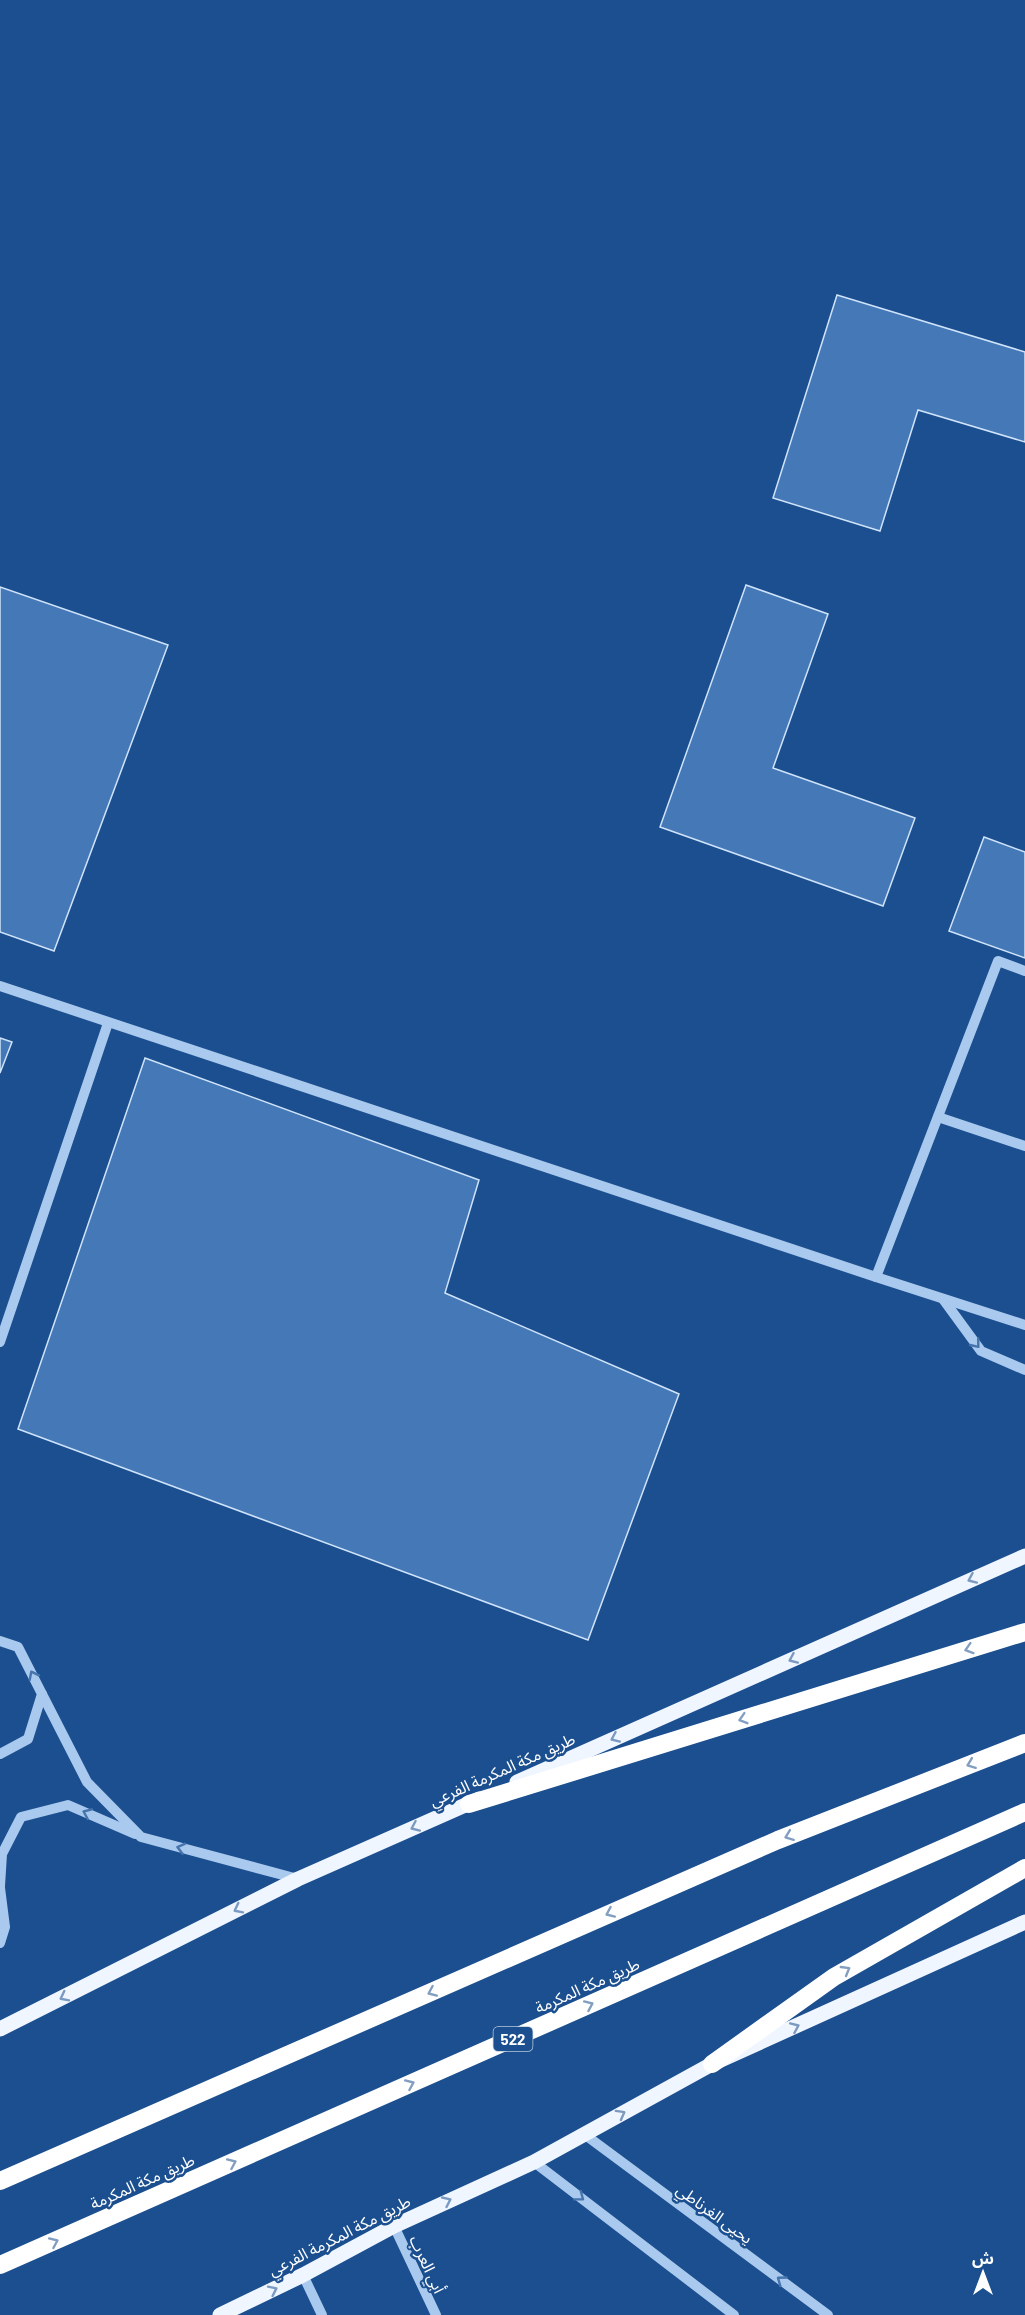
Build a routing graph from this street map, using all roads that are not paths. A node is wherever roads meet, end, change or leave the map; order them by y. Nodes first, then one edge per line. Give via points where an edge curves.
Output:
1 (1025, 971) edge
2 (0, 986) edge
3 (108, 1023) junction
4 (938, 1117) junction
5 (1025, 1146) edge
6 (876, 1278) junction
7 (942, 1299) junction
8 (1025, 1325) edge
9 (0, 1342) edge
10 (1025, 1370) edge
11 (1025, 1556) edge
12 (1025, 1632) edge
13 (0, 1641) edge
14 (42, 1694) junction
15 (1025, 1743) edge
16 (0, 1754) edge
17 (468, 1804) junction
18 (1025, 1812) edge
19 (141, 1837) junction
20 (1025, 1868) edge
21 (298, 1879) junction
22 (0, 1887) edge
23 (1025, 1922) edge
24 (0, 1943) edge
25 (0, 2029) edge
26 (712, 2064) junction
27 (584, 2134) junction
28 (534, 2162) junction
29 (0, 2181) edge
30 (393, 2226) junction
31 (0, 2265) edge
32 (303, 2275) junction
33 (220, 2315) edge
34 (322, 2315) edge
35 (436, 2315) edge
36 (734, 2315) edge
37 (828, 2315) edge

1 - 4 street via 998,961
2 - 3 street
3 - 6 street
3 - 9 street
4 - 5 street
4 - 6 street
6 - 7 street
7 - 8 street
7 -> 10 street via 981,1351
11 -> 17 main road, طريق مكة المكرمة الفرعي
12 -> 17 highway
14 -> 13 street via 18,1647
14 - 16 street via 28,1739
14 - 19 street via 87,1782
15 -> 29 highway via 778,1840
17 -> 21 main road, طريق مكة المكرمة الفرعي
31 -> 18 highway, طريق مكة المكرمة / 522
21 -> 19 street
19 -> 22 street via 68,1805 21,1817 2,1854
26 -> 20 highway via 834,1977
21 -> 25 main road, طريق مكة المكرمة الفرعي
22 - 24 street via 5,1927
26 -> 23 main road, طريق مكة المكرمة الفرعي
27 -> 26 main road, طريق مكة المكرمة الفرعي
27 - 28 main road, طريق مكة المكرمة الفرعي
37 -> 27 street, يحيى الغرناطي
30 -> 28 main road, طريق مكة المكرمة الفرعي
28 -> 36 street
30 - 32 main road, طريق مكة المكرمة الفرعي
30 - 35 street, أبي العرب
33 -> 32 main road, طريق مكة المكرمة الفرعي
32 - 34 street

